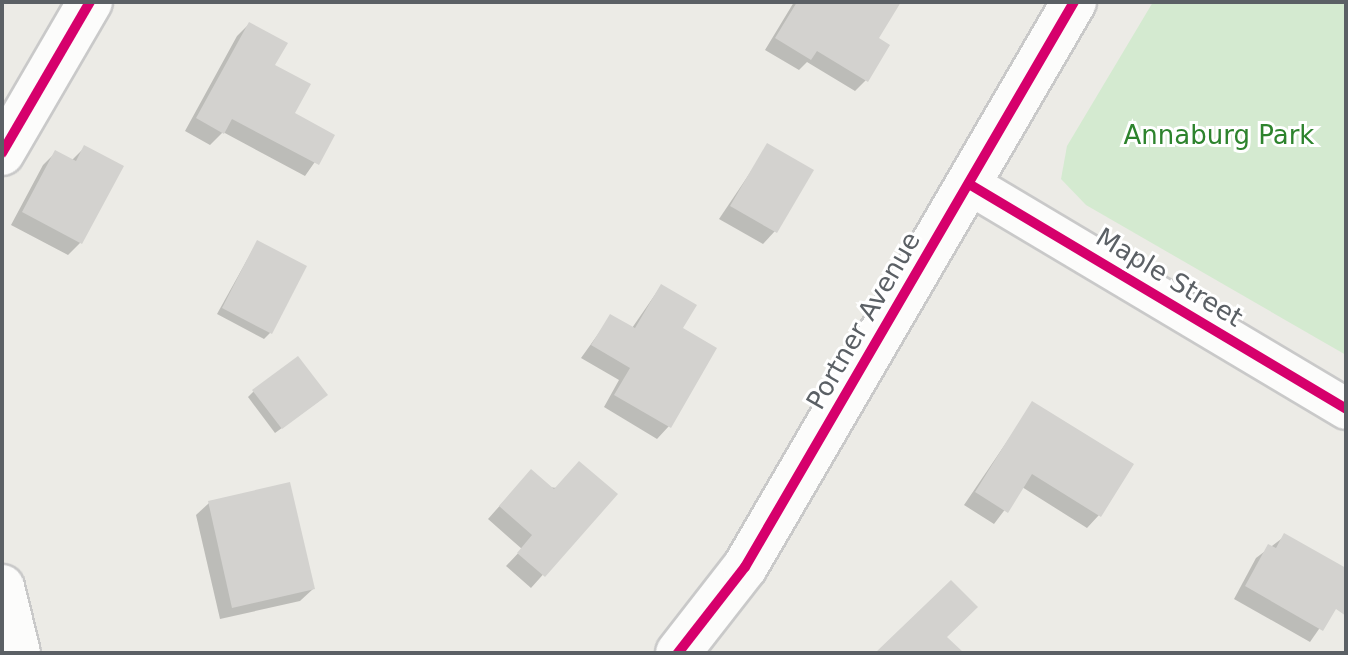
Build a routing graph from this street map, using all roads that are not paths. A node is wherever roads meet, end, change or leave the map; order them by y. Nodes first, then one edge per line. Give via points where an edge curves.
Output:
1 (90, 2) edge
2 (1074, 2) edge
3 (2, 153) edge
4 (969, 184) junction
5 (1346, 409) edge
6 (2, 587) edge
7 (18, 653) edge
8 (678, 653) edge

1 - 3 street
2 - 4 street, Portner Avenue
4 - 5 street, Maple Street
4 - 8 street, Portner Avenue via 745,567
6 - 7 street

